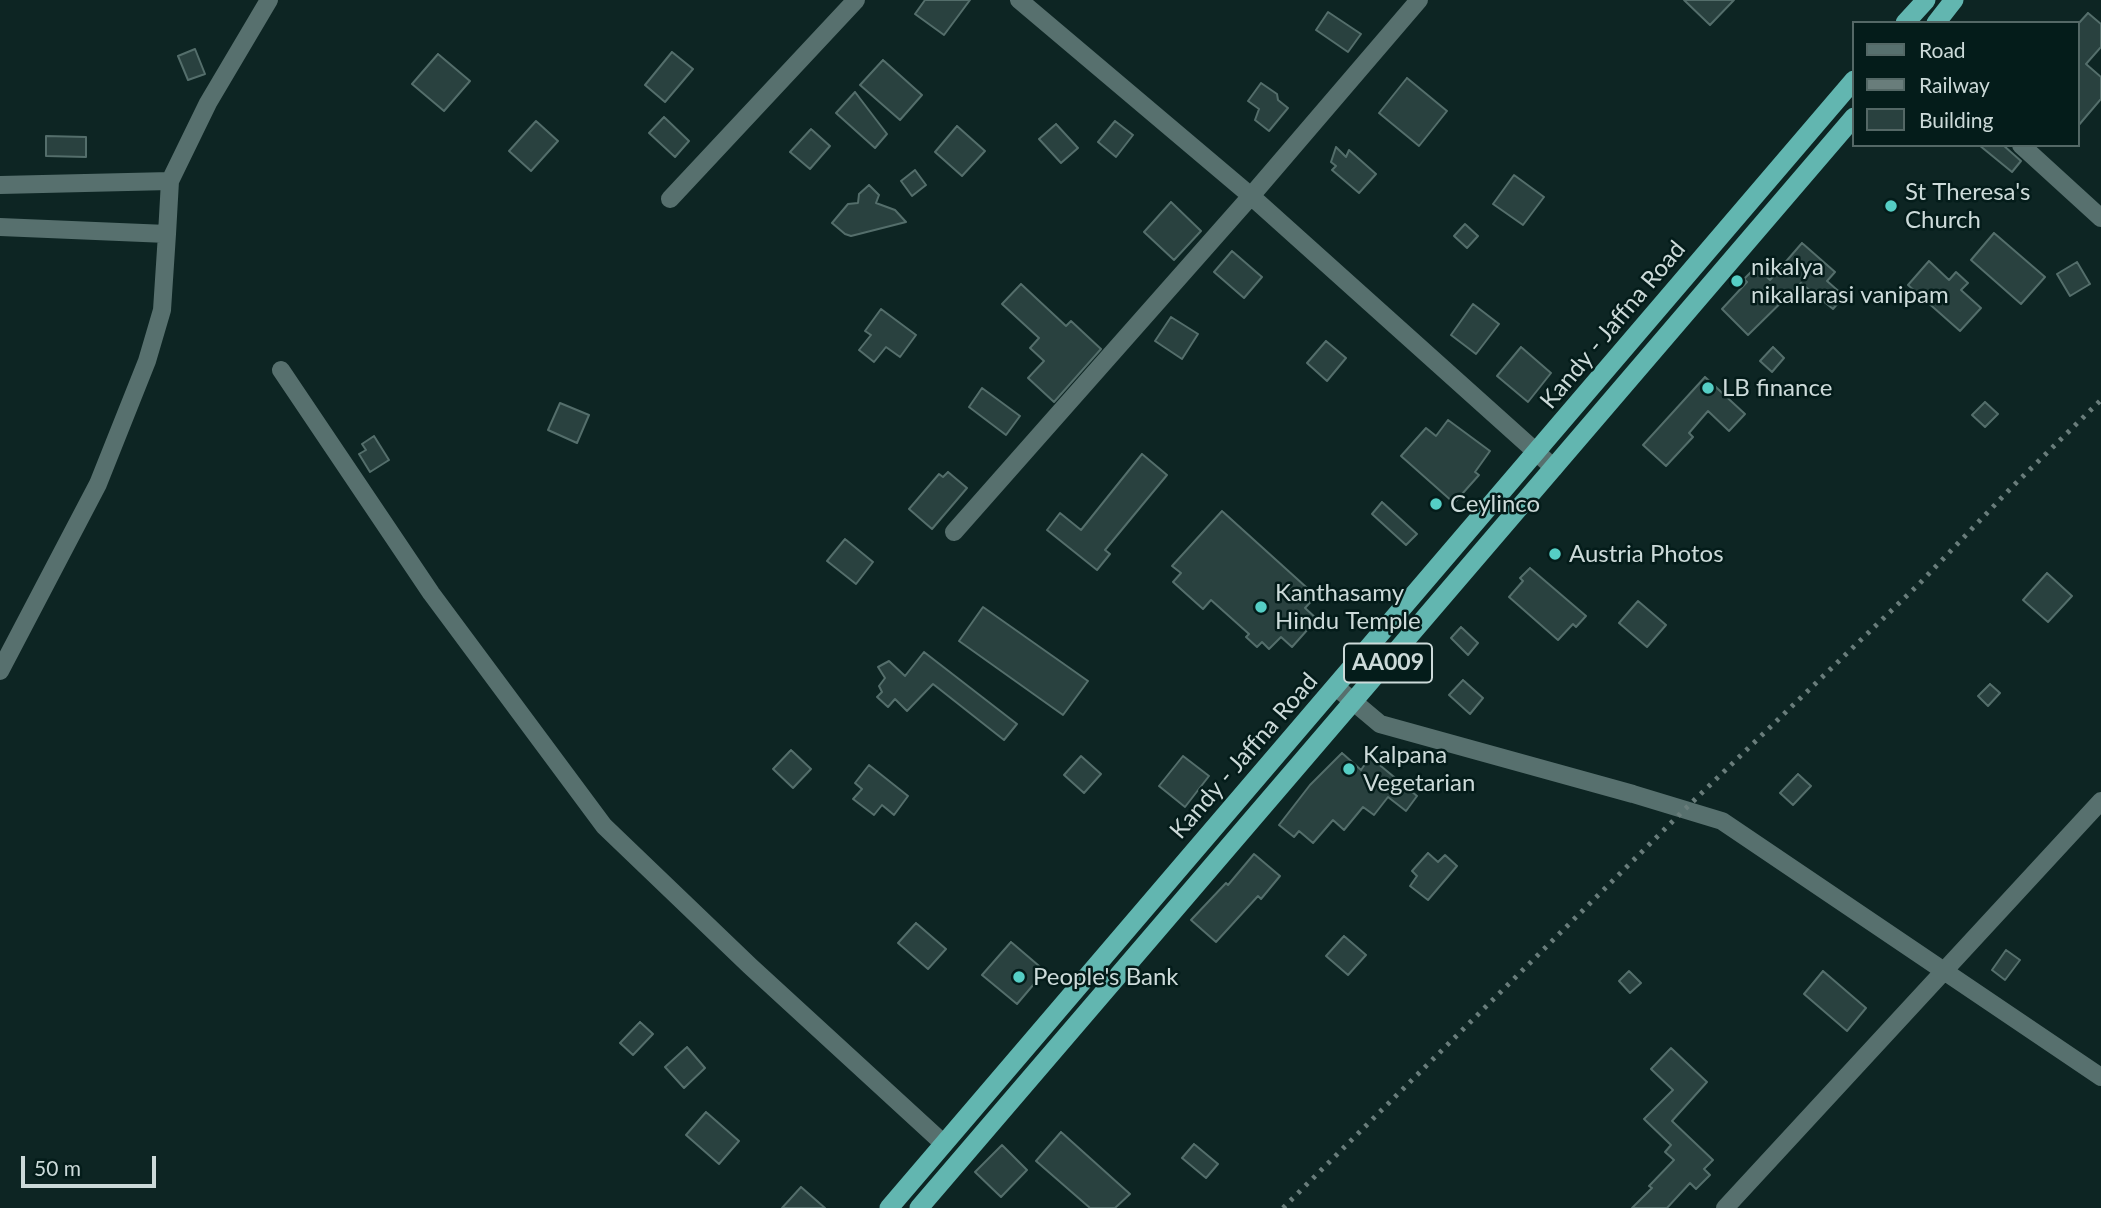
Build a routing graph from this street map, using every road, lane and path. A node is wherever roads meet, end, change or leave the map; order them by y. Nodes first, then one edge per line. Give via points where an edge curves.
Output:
1 (269, 0) edge
2 (856, 0) edge
3 (1019, 0) edge
4 (1419, 0) edge
5 (1938, 7) edge
6 (1909, 21) edge
7 (1853, 81) edge
8 (1853, 118) edge
9 (2023, 147) edge
10 (170, 181) junction
11 (0, 185) edge
12 (1251, 196) junction
13 (670, 199) dead end
14 (2101, 218) edge
15 (0, 227) edge
16 (167, 234) junction
17 (281, 370) dead end
18 (1537, 452) junction
19 (1554, 468) junction
20 (954, 532) dead end
21 (0, 671) edge
22 (1336, 687) junction
23 (1354, 702) junction
24 (2101, 801) edge
25 (1944, 971) junction
26 (2101, 1077) edge
27 (944, 1144) junction
28 (889, 1208) edge
29 (919, 1208) edge
30 (1725, 1208) edge

1 - 10 street via 208,103
2 - 13 street
3 - 12 street
4 - 12 street
5 - 6 highway
7 - 18 highway, Kandy - Jaffna Road / AA009
8 - 19 highway, Kandy - Jaffna Road / AA009
9 - 14 street
10 - 11 street
10 - 16 street
12 - 18 street
12 - 20 street
15 - 16 street
16 - 21 street via 162,310 148,361 99,484
17 - 27 street via 431,593 604,826
18 - 19 street
18 - 22 highway, Kandy - Jaffna Road / AA009
19 - 23 highway, Kandy - Jaffna Road / AA009
22 - 23 street
22 - 27 highway, Kandy - Jaffna Road / AA009
23 - 25 street via 1380,724 1722,821
23 - 29 highway, Kandy - Jaffna Road / AA009
24 - 25 street
25 - 26 street
25 - 30 street
27 - 28 highway, Kandy - Jaffna Road / AA009

